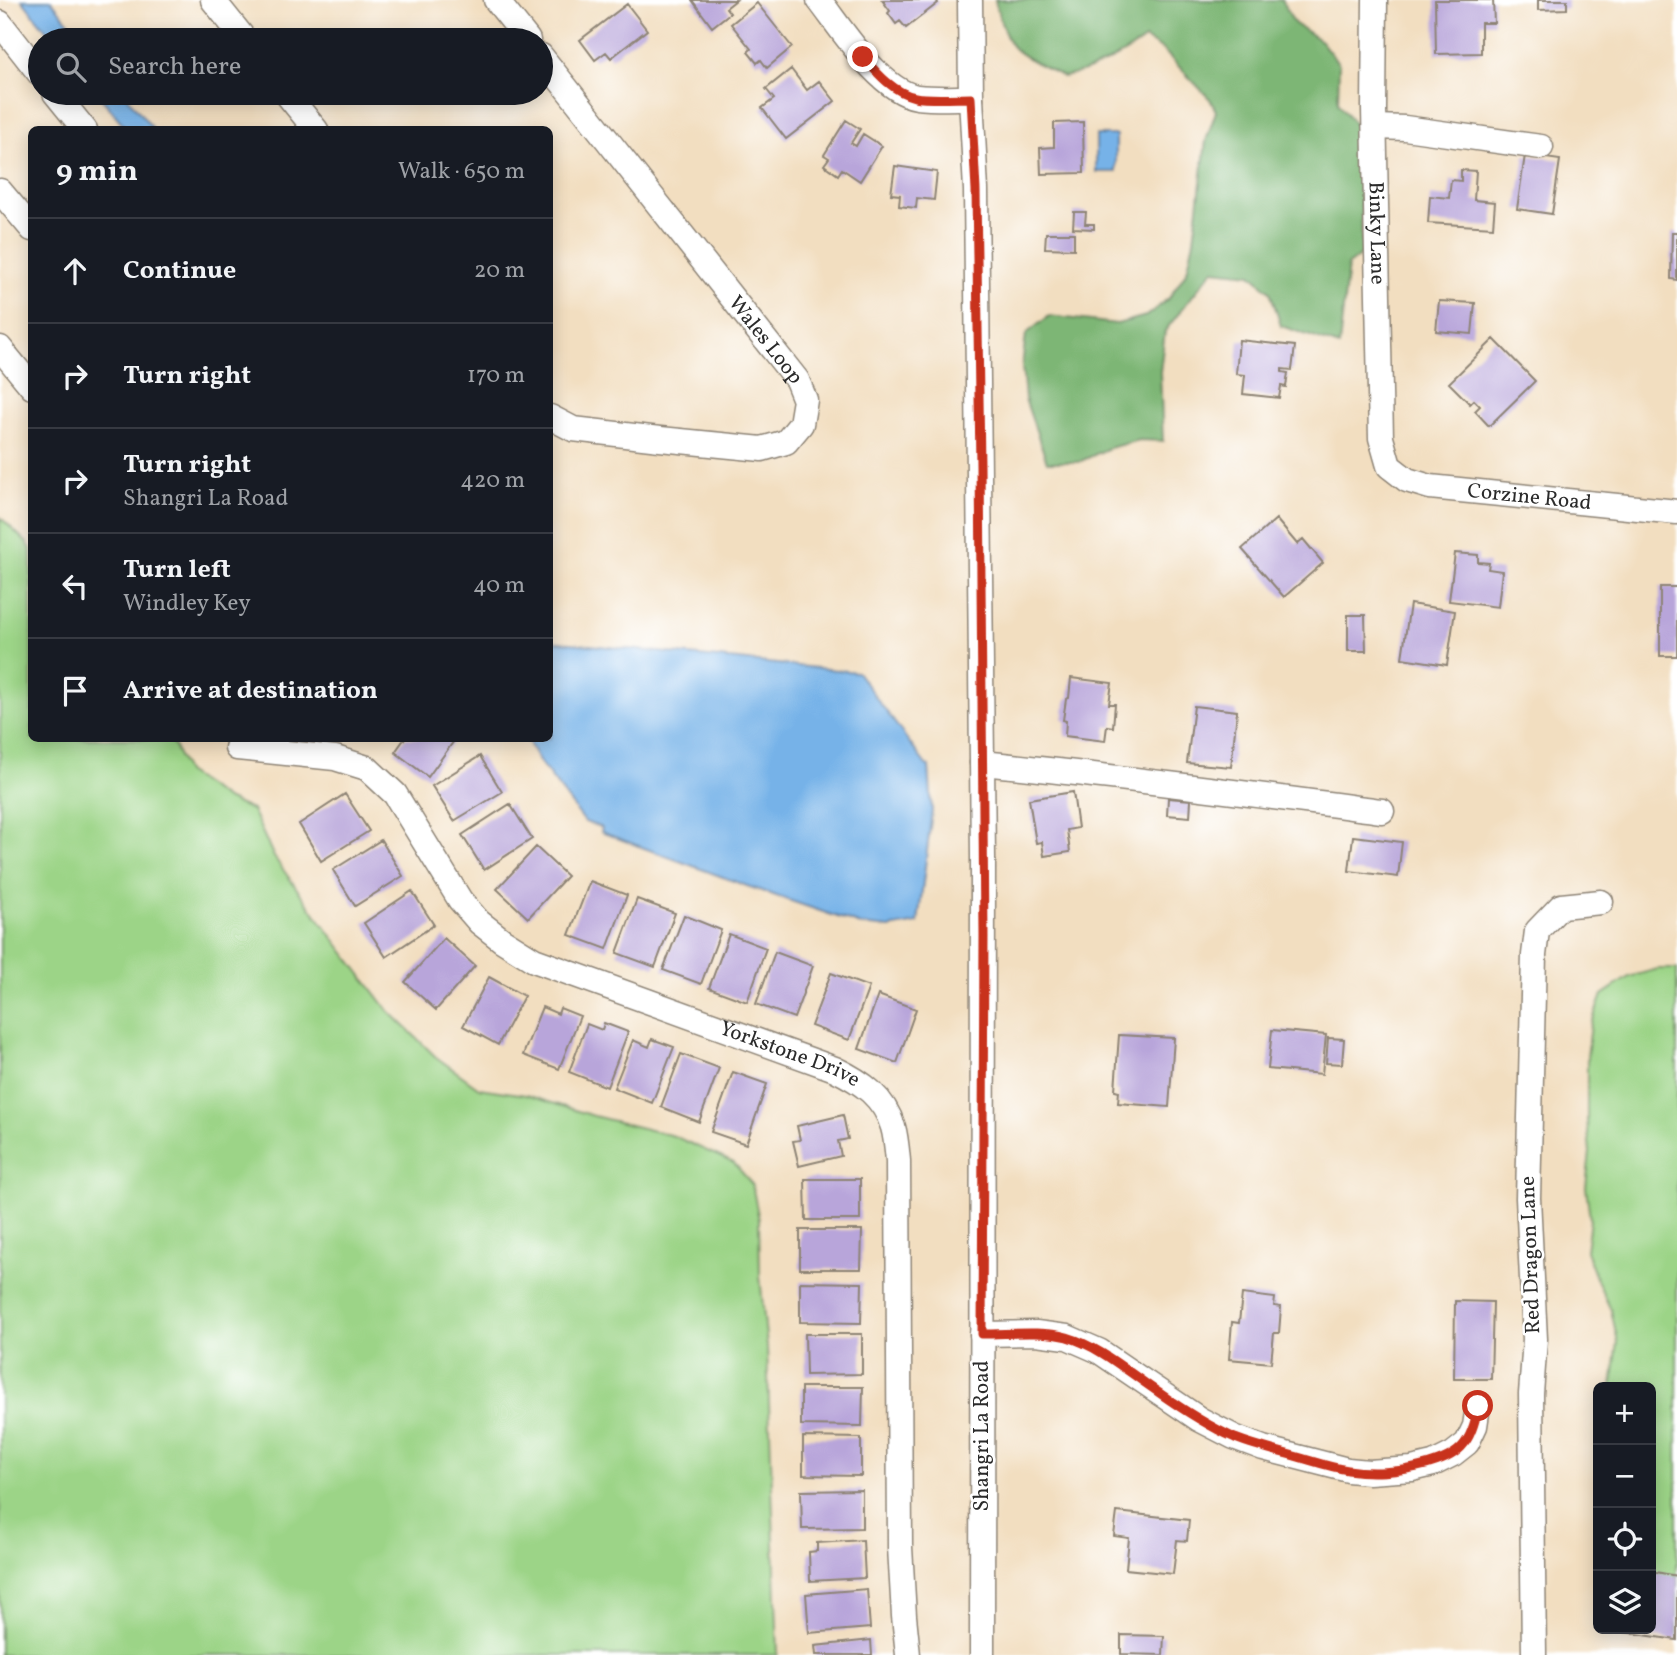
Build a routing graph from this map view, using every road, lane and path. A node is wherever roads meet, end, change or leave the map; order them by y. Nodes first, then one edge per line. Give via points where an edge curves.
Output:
1 (213, 0) edge
2 (496, 0) edge
3 (819, 0) edge
4 (970, 0) edge
5 (1375, 0) edge
6 (0, 23) edge
7 (235, 28) edge
8 (518, 28) edge
9 (28, 59) edge
10 (553, 71) edge
11 (971, 98) junction
12 (65, 105) edge
13 (296, 105) edge
14 (82, 126) edge
15 (313, 126) edge
16 (1375, 127) junction
17 (1541, 147) dead end
18 (0, 191) edge
19 (28, 224) edge
20 (0, 348) edge
21 (28, 382) edge
22 (553, 419) edge
23 (1389, 466) joint
24 (1677, 512) edge
25 (237, 748) dead end
26 (982, 763) junction
27 (1382, 811) dead end
28 (1601, 902) dead end
29 (982, 1334) junction
30 (1478, 1406) dead end
31 (908, 1655) edge
32 (982, 1655) edge
33 (1534, 1655) edge

1 - 7 street
2 - 8 street
3 - 11 street via 863,57 895,88 915,97
4 - 11 street, Shangri La Road
5 - 16 street, Binky Lane
6 - 9 street
10 - 22 street, Wales Loop via 797,380 804,400 801,424 786,442 762,449 573,429
11 - 26 street, Shangri La Road
12 - 14 street
13 - 15 street
16 - 17 street
16 - 23 street, Binky Lane via 1381,438
18 - 19 street
20 - 21 street
23 - 24 street, Corzine Road via 1407,480 1430,487
25 - 31 street, Yorkstone Drive via 335,758 367,768 395,794 460,900 502,940 534,960 835,1069 859,1081 880,1101 893,1127 898,1161 900,1547
26 - 27 street
26 - 29 street, Shangri La Road
28 - 33 street, Red Dragon Lane via 1561,906 1537,931 1534,955 1528,1198 1535,1339 1531,1394
29 - 30 street via 1067,1337 1099,1351 1199,1419 1234,1437 1348,1470 1412,1469 1433,1464 1467,1443
29 - 32 street, Shangri La Road

